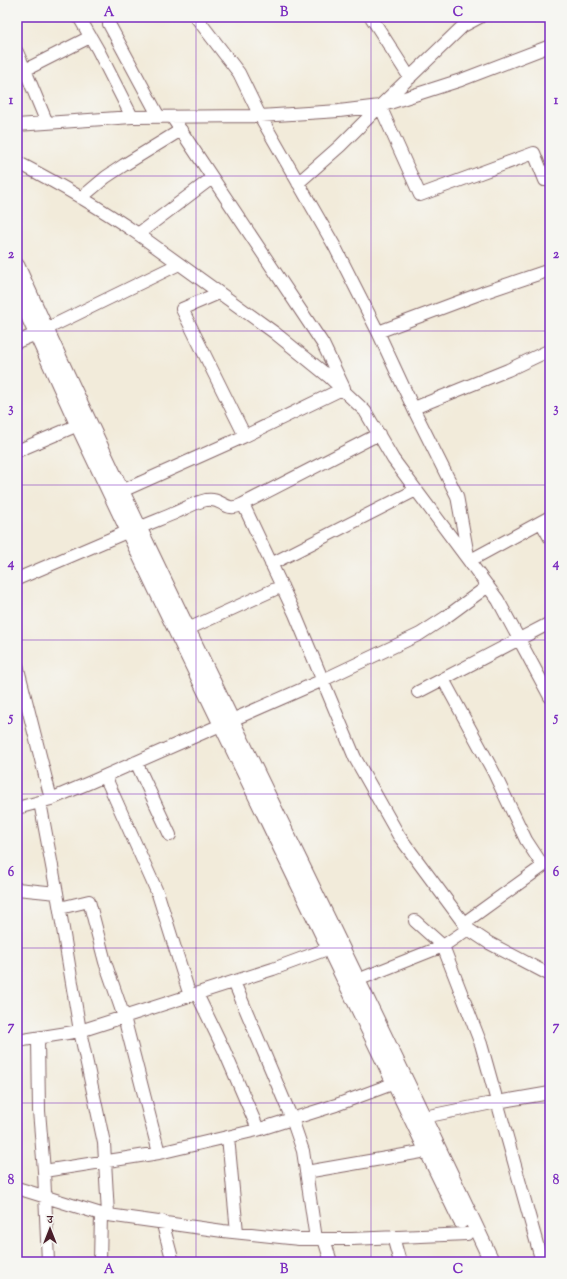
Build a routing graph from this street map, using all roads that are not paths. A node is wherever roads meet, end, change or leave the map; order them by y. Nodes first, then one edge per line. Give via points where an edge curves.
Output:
1 (79, 17) edge
2 (196, 17) edge
3 (371, 17) edge
4 (480, 17) edge
5 (462, 22) edge
6 (109, 24) dead end
7 (90, 37) junction
8 (550, 46) edge
9 (17, 52) edge
10 (21, 72) edge
11 (410, 78) junction
12 (380, 106) junction
13 (260, 116) junction
14 (132, 117) junction
15 (159, 117) junction
16 (172, 117) junction
17 (47, 123) junction
18 (17, 125) edge
19 (180, 130) junction
20 (17, 162) edge
21 (212, 178) junction
22 (550, 179) edge
23 (298, 183) junction
24 (81, 198) junction
25 (138, 234) junction
26 (179, 264) junction
27 (17, 266) edge
28 (550, 270) edge
29 (17, 291) edge
30 (219, 293) junction
31 (41, 332) junction
32 (378, 332) junction
33 (17, 342) edge
34 (550, 350) edge
35 (344, 391) junction
36 (414, 408) junction
37 (78, 424) junction
38 (378, 434) junction
39 (245, 436) junction
40 (17, 451) edge
41 (416, 490) junction
42 (122, 491) junction
43 (243, 504) junction
44 (545, 519) edge
45 (134, 529) junction
46 (550, 538) edge
47 (469, 561) junction
48 (272, 564) junction
49 (17, 579) edge
50 (282, 586) junction
51 (488, 586) junction
52 (550, 623) edge
53 (188, 629) junction
54 (519, 639) junction
55 (17, 665) edge
56 (443, 679) junction
57 (323, 680) junction
58 (418, 692) dead end
59 (550, 697) edge
60 (227, 722) junction
61 (136, 762) junction
62 (105, 776) junction
63 (45, 800) junction
64 (17, 808) edge
65 (170, 835) dead end
66 (17, 889) edge
67 (58, 893) junction
68 (60, 908) junction
69 (415, 922) dead end
70 (466, 926) junction
71 (443, 946) junction
72 (330, 948) junction
73 (550, 975) edge
74 (234, 982) junction
75 (352, 982) junction
76 (194, 995) junction
77 (124, 1017) junction
78 (80, 1031) junction
79 (38, 1038) junction
80 (17, 1041) edge
81 (395, 1083) junction
82 (550, 1093) edge
83 (497, 1102) junction
84 (424, 1117) junction
85 (292, 1119) junction
86 (258, 1129) junction
87 (228, 1137) junction
88 (427, 1151) junction
89 (159, 1153) junction
90 (105, 1162) junction
91 (44, 1171) junction
92 (306, 1172) junction
93 (17, 1188) edge
94 (45, 1196) junction
95 (105, 1214) junction
96 (162, 1221) junction
97 (237, 1232) junction
98 (467, 1234) junction
99 (393, 1237) junction
100 (320, 1239) junction
101 (48, 1262) edge
102 (100, 1262) edge
103 (174, 1262) edge
104 (331, 1262) edge
105 (400, 1262) edge
106 (480, 1262) edge
107 (492, 1262) edge
108 (542, 1262) edge

1 - 7 street
2 - 13 street via 239,73
3 - 11 street
4 - 5 street
5 - 11 street
6 - 15 street
7 - 10 street
7 - 14 street
8 - 12 street via 461,80
9 - 10 street
10 - 17 street
11 - 12 street
12 - 13 street via 338,112
12 - 22 street via 420,195 534,153 545,180
12 - 23 street
13 - 16 street
13 - 23 street
14 - 15 street
14 - 17 street
15 - 16 street
16 - 19 street
17 - 18 street
19 - 21 street
19 - 24 street via 106,177
20 - 24 street
21 - 25 street
21 - 35 street via 322,344
23 - 32 street via 335,247
24 - 25 street
25 - 26 street
26 - 30 street
26 - 31 street
27 - 31 main road
28 - 32 street via 482,292
29 - 31 main road
30 - 35 street via 275,333
30 - 39 street via 182,309
31 - 33 street
31 - 37 main road
31 - 42 main road
32 - 36 street
34 - 36 street
35 - 38 street via 365,411
35 - 39 street
36 - 47 street via 457,496
37 - 40 street
37 - 45 main road
38 - 41 street
38 - 43 street
39 - 42 street
41 - 47 street
41 - 48 street
42 - 45 main road
43 - 45 street via 233,508 216,500 204,500
43 - 48 street
44 - 46 street
44 - 47 street
45 - 49 street
45 - 53 main road
45 - 60 main road
47 - 51 street
48 - 50 street
50 - 53 street
50 - 57 street
51 - 54 street
51 - 57 street via 420,634
52 - 54 street
53 - 60 main road
54 - 56 street
54 - 59 street
55 - 63 street
56 - 58 street
56 - 70 street via 493,771 526,840 543,866
57 - 60 street
57 - 70 street via 356,758 400,836
60 - 61 street
60 - 72 main road
60 - 75 main road
61 - 62 street
61 - 65 street
62 - 63 street
62 - 76 street via 158,894
63 - 64 street
63 - 67 street
66 - 67 street
67 - 68 street
68 - 77 street via 89,900 105,962
68 - 78 street
69 - 71 street
70 - 71 street
70 - 73 street via 489,943
71 - 75 street
71 - 83 street via 480,1044
72 - 74 street
72 - 75 main road
74 - 76 street
74 - 85 street
75 - 81 main road
75 - 84 main road
76 - 77 street
76 - 86 street
77 - 78 street
77 - 89 street
78 - 79 street
78 - 90 street
79 - 80 street
79 - 91 street via 39,1111
81 - 85 street
81 - 88 main road
82 - 83 street
83 - 84 street
83 - 108 street
84 - 107 main road
85 - 86 street
85 - 92 street via 303,1151
86 - 87 street
87 - 89 street
87 - 97 street
88 - 92 street
88 - 98 main road
89 - 90 street
90 - 91 street
90 - 95 street
91 - 94 street
92 - 100 street
93 - 94 street
94 - 95 street
94 - 101 street
95 - 96 street
95 - 102 street
96 - 97 street
96 - 103 street
97 - 100 street
98 - 99 street
98 - 106 main road
99 - 100 street
99 - 105 street
100 - 104 street

